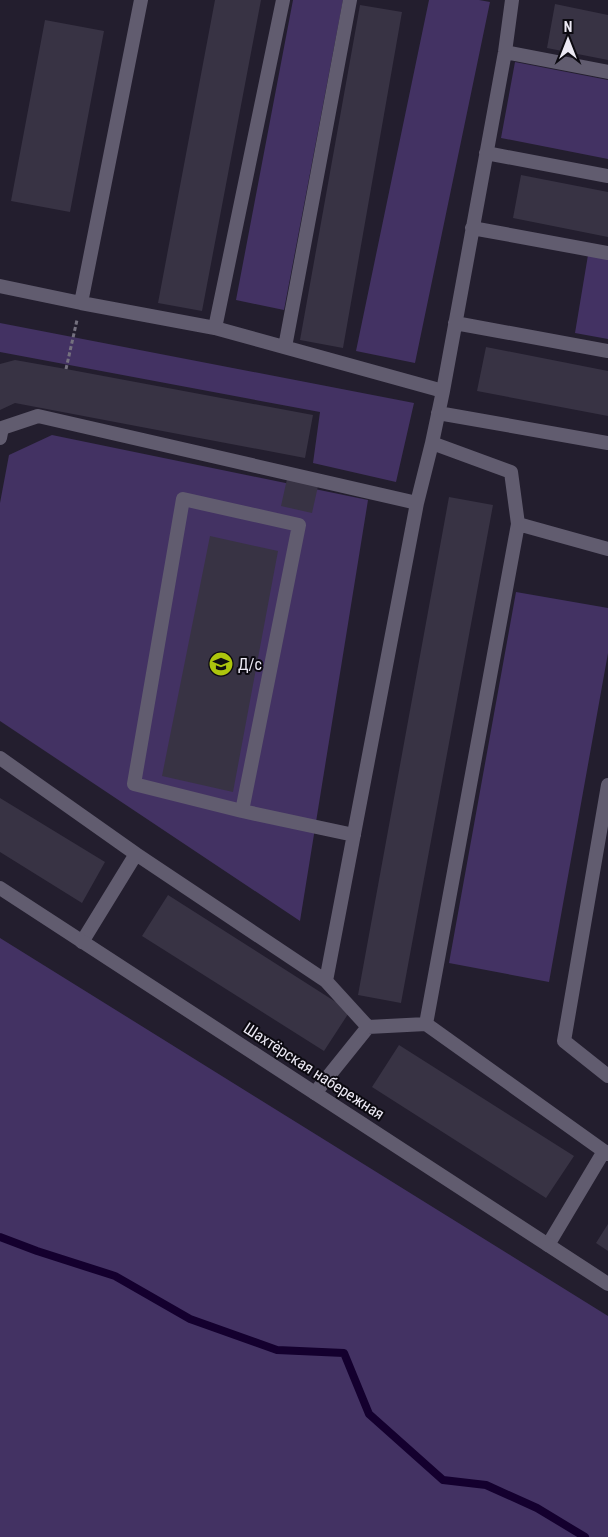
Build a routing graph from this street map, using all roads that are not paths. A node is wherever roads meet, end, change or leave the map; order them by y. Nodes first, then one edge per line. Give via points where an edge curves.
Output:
1 (141, 0) edge
2 (282, 0) edge
3 (350, 0) edge
4 (512, 0) edge
5 (505, 52) junction
6 (608, 72) edge
7 (486, 153) junction
8 (608, 176) edge
9 (472, 228) junction
10 (608, 253) edge
11 (0, 286) edge
12 (80, 303) junction
13 (455, 323) junction
14 (215, 328) junction
15 (285, 347) junction
16 (608, 351) edge
17 (443, 391) junction
18 (438, 413) junction
19 (0, 438) edge
20 (432, 443) junction
21 (608, 444) edge
22 (417, 503) junction
23 (518, 524) junction
24 (608, 549) edge
25 (0, 758) edge
26 (608, 785) edge
27 (242, 811) junction
28 (354, 835) junction
29 (136, 854) junction
30 (0, 888) edge
31 (82, 942) junction
32 (326, 981) junction
33 (426, 1024) junction
34 (368, 1027) junction
35 (608, 1076) edge
36 (315, 1093) junction
37 (606, 1152) edge
38 (548, 1245) junction
39 (608, 1284) edge

1 - 12 street
2 - 14 street
3 - 15 street
4 - 5 street
5 - 6 street
5 - 7 street
7 - 8 street
7 - 9 street
9 - 10 street
9 - 13 street
11 - 12 street
12 - 14 street
13 - 16 street
13 - 17 street
14 - 15 street
15 - 17 street
17 - 18 street
18 - 20 street
18 - 21 street
19 - 22 street via 2,428 38,416
20 - 22 street
20 - 23 street via 511,472
22 - 28 street
23 - 24 street
23 - 33 street
25 - 29 street
26 - 35 street via 564,1041
27 - 27 street via 134,784 183,499 299,525
27 - 28 street
28 - 32 street
29 - 31 street
29 - 32 street
30 - 31 street, Шахтёрская набережная
31 - 36 street, Шахтёрская набережная
32 - 34 street
33 - 34 street
33 - 37 street
34 - 36 street
36 - 38 street, Шахтёрская набережная
37 - 38 street
38 - 39 street, Шахтёрская набережная

